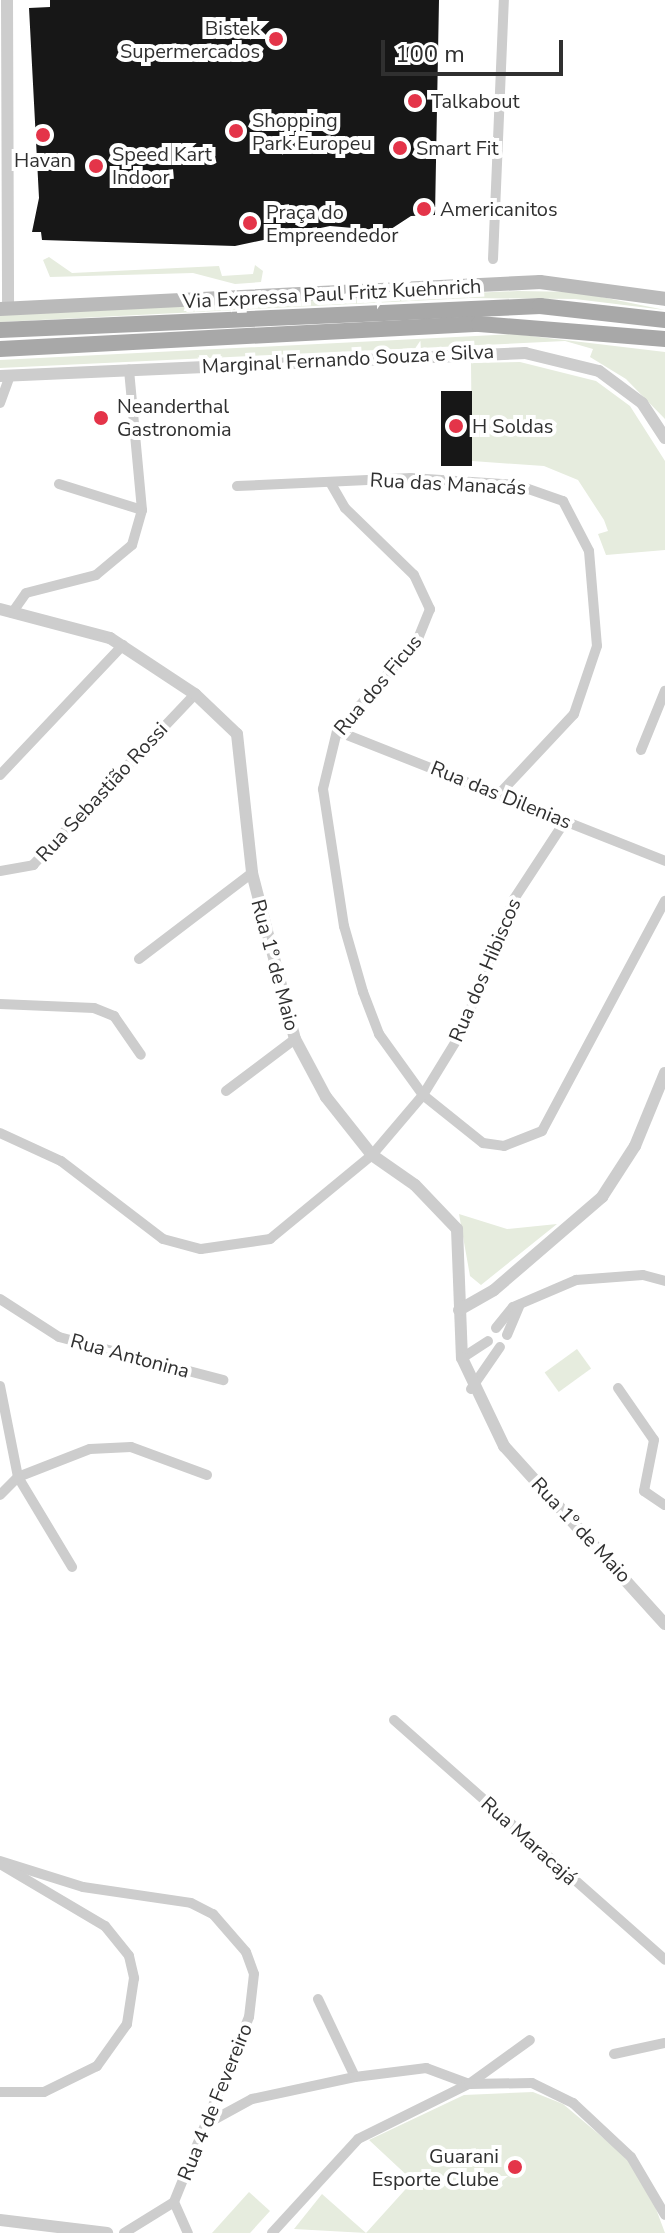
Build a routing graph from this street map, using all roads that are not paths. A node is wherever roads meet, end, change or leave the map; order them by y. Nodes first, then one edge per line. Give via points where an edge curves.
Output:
1 (7, 0) edge
2 (504, 0) edge
3 (493, 259) dead end
4 (665, 299) edge
5 (4, 308) edge
6 (665, 320) edge
7 (0, 330) edge
8 (665, 339) edge
9 (0, 349) edge
10 (129, 370) junction
11 (5, 376) edge
12 (0, 403) edge
13 (665, 438) edge
14 (330, 482) junction
15 (59, 484) dead end
16 (237, 486) dead end
17 (142, 510) junction
18 (6, 611) edge
19 (123, 645) junction
20 (665, 691) edge
21 (195, 694) junction
22 (337, 731) junction
23 (641, 750) dead end
24 (0, 775) edge
25 (500, 793) junction
26 (565, 821) junction
27 (665, 861) edge
28 (0, 871) edge
29 (252, 873) junction
30 (665, 901) edge
31 (139, 959) dead end
32 (0, 1004) edge
33 (295, 1039) junction
34 (141, 1055) dead end
35 (665, 1073) edge
36 (226, 1091) dead end
37 (423, 1095) junction
38 (0, 1133) edge
39 (372, 1155) junction
40 (665, 1281) edge
41 (0, 1299) edge
42 (521, 1303) junction
43 (459, 1310) junction
44 (496, 1328) dead end
45 (507, 1335) dead end
46 (488, 1341) dead end
47 (500, 1347) dead end
48 (462, 1358) junction
49 (223, 1380) dead end
50 (0, 1386) edge
51 (618, 1388) dead end
52 (471, 1389) junction
53 (207, 1475) dead end
54 (18, 1477) junction
55 (0, 1495) edge
56 (665, 1505) edge
57 (72, 1567) dead end
58 (665, 1624) edge
59 (394, 1720) dead end
60 (0, 1863) edge
61 (665, 1960) edge
62 (318, 1999) dead end
63 (530, 2040) dead end
64 (665, 2043) edge
65 (614, 2054) dead end
66 (355, 2077) junction
67 (469, 2084) junction
68 (0, 2092) edge
69 (206, 2124) junction
70 (174, 2202) junction
71 (665, 2215) edge
72 (0, 2220) edge
73 (42, 2224) junction
74 (31, 2233) edge
75 (107, 2233) edge
76 (124, 2233) edge
77 (188, 2233) edge
78 (272, 2233) edge

1 - 5 street
2 - 3 street
4 - 5 main road via 540,282
6 - 7 main road, Via Expressa Paul Fritz Kuehnrich via 540,306
8 - 9 main road, Via Expressa Paul Fritz Kuehnrich via 479,324
10 - 11 street, Marginal Fernando Souza e Silva
10 - 13 street, Marginal Fernando Souza e Silva via 525,353 599,371 642,403
10 - 17 street
11 - 12 street
14 - 16 street, Rua das Manacás
14 - 22 street, Rua dos Ficus via 345,508 414,575 430,609 417,641
14 - 25 street, Rua das Manacás via 517,485 563,501 577,521 597,591 593,661 574,714
15 - 17 street
17 - 18 street via 136,537 119,561 75,583 26,593
18 - 19 street, Rua 1º de Maio
19 - 21 street, Rua 1º de Maio
19 - 24 street
20 - 23 street
21 - 28 street, Rua Sebastião Rossi via 33,865
21 - 29 street, Rua 1º de Maio via 237,734
22 - 25 street, Rua das Dilenias
22 - 37 street, Rua dos Ficus via 323,789 344,926 379,1034
25 - 26 street, Rua das Dilenias
26 - 27 street, Rua das Dilenias
26 - 37 street, Rua dos Hibiscos via 514,899 461,1033
29 - 31 street
29 - 33 street, Rua 1º de Maio
30 - 37 street, Rua dos Ficus via 542,1131 504,1146 483,1143
32 - 34 street via 94,1008 114,1016
33 - 36 street
33 - 39 street, Rua 1º de Maio via 326,1097
35 - 43 street via 635,1146 602,1197 505,1281
37 - 39 street, Rua dos Hibiscos
38 - 39 street, Rua dos Hibiscos via 61,1161 163,1239 201,1249 270,1239
39 - 43 street, Rua 1º de Maio via 425,1194 457,1229 463,1252
40 - 42 street via 609,1275
41 - 49 street, Rua Antonina via 59,1337
42 - 44 street
42 - 45 street
43 - 48 street, Rua 1º de Maio
46 - 48 street
47 - 52 street
48 - 52 street, Rua 1º de Maio
50 - 54 street
51 - 56 street via 654,1440 644,1491
52 - 58 street, Rua 1º de Maio via 504,1446
53 - 54 street via 156,1453 112,1447
54 - 55 street
54 - 57 street
59 - 61 street, Rua Maracajá
60 - 68 street via 105,1926 129,1956 134,1978 127,2024 97,2066 44,2092
60 - 69 street, Rua 4 de Fevereiro via 83,1887 191,1903 232,1932 246,1952 254,1996
62 - 66 street
63 - 67 street
64 - 65 street
66 - 67 street via 426,2068
66 - 69 street via 252,2099
67 - 71 street via 532,2083 573,2103 631,2157
67 - 78 street via 358,2139
69 - 70 street, Rua 4 de Fevereiro
70 - 76 street
70 - 77 street, Rua 4 de Fevereiro
72 - 73 street
73 - 74 street
73 - 75 street

